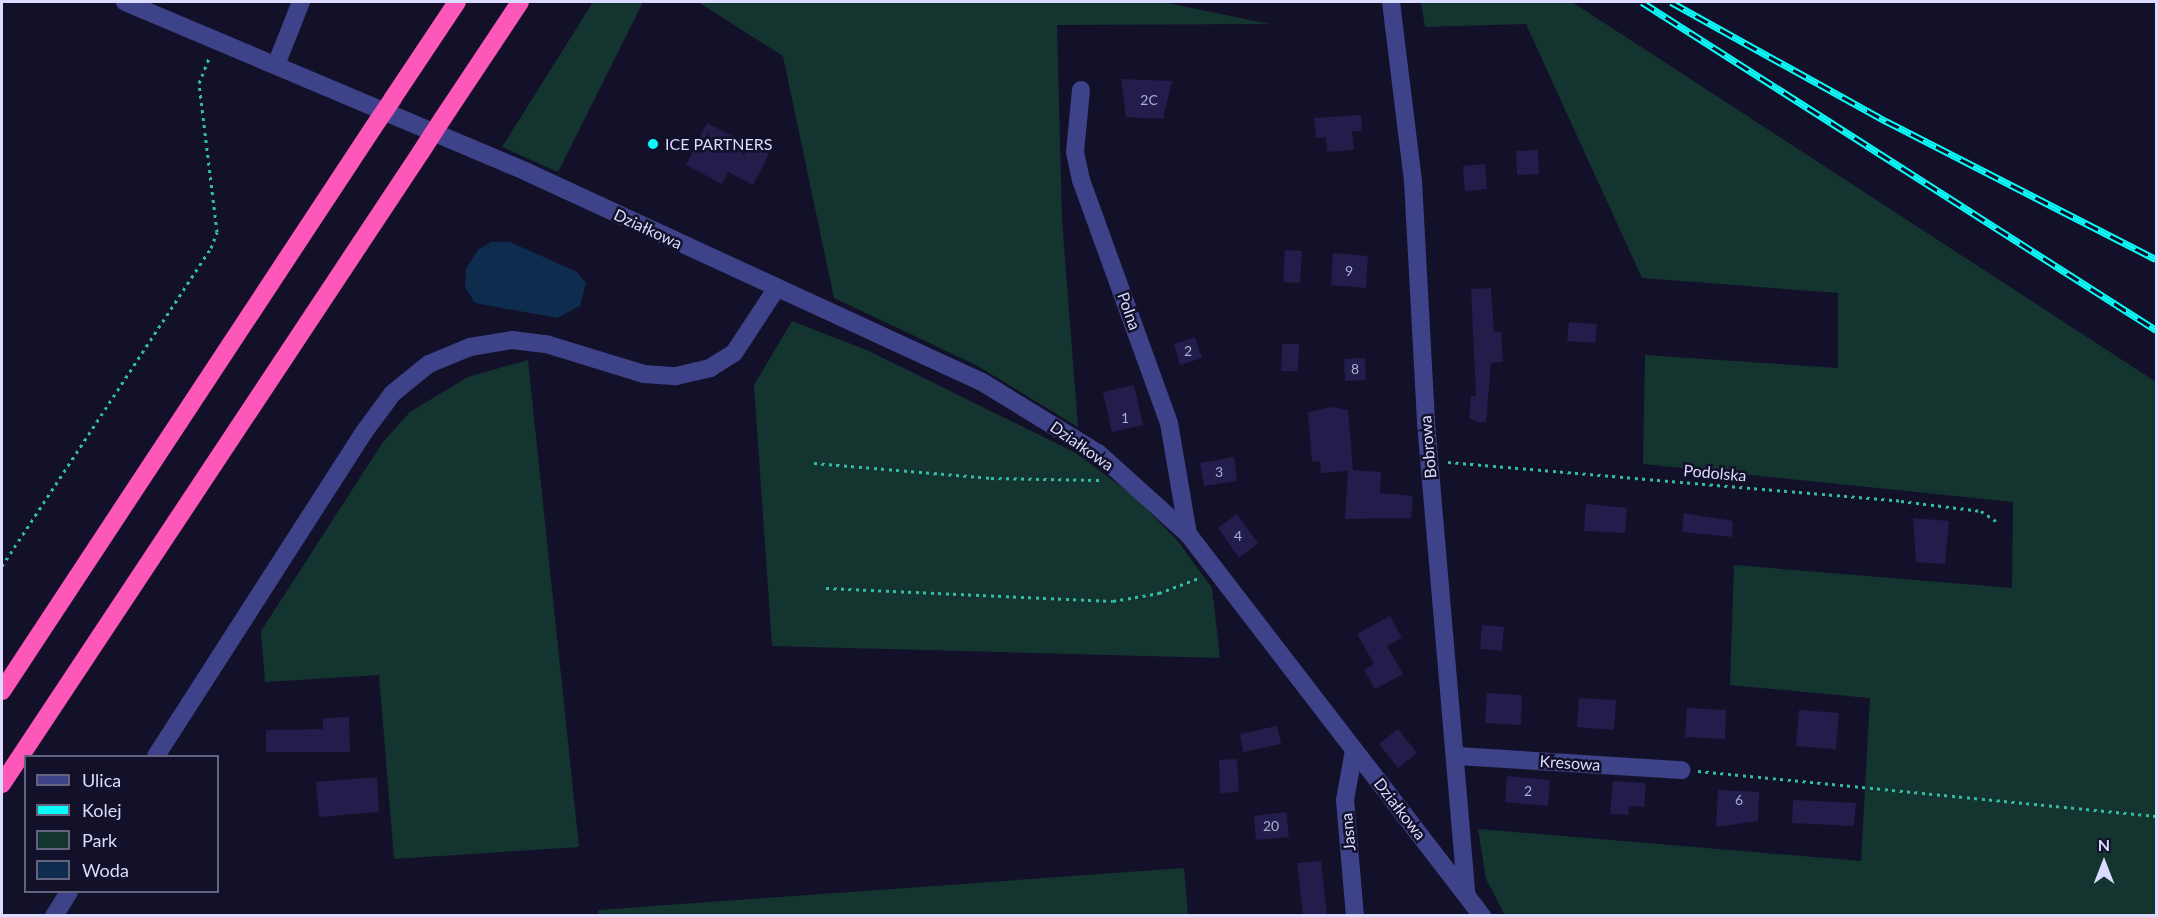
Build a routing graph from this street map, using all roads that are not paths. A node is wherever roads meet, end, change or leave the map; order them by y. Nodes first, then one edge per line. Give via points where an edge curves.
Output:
1 (125, 2) edge
2 (301, 2) edge
3 (457, 2) edge
4 (520, 2) edge
5 (1391, 2) edge
6 (276, 64) junction
7 (1080, 90) dead end
8 (776, 289) junction
9 (1188, 534) junction
10 (2, 691) edge
11 (1354, 750) junction
12 (157, 755) edge
13 (1457, 756) junction
14 (1682, 770) road end
15 (2, 784) edge
16 (68, 893) edge
17 (1466, 893) junction
18 (54, 915) edge
19 (1354, 915) edge
20 (1482, 915) edge

1 - 6 street, Działkowa
2 - 6 street
3 - 10 highway, bridge
4 - 15 highway, bridge
5 - 13 street, Bobrowa via 1413,181 1429,461
6 - 8 street, Działkowa via 527,172
7 - 9 street, Polna via 1075,152 1081,180 1169,423
8 - 9 street, Działkowa via 982,382 1098,453
8 - 12 street via 734,353 710,368 676,376 644,374 546,344 512,340 470,347 429,364 393,393 364,432
9 - 11 street, Działkowa
11 - 17 street, Działkowa
11 - 19 street, Jasna via 1345,800
13 - 14 street, Kresowa
13 - 17 street, Bobrowa
16 - 18 street
17 - 20 street, Działkowa

